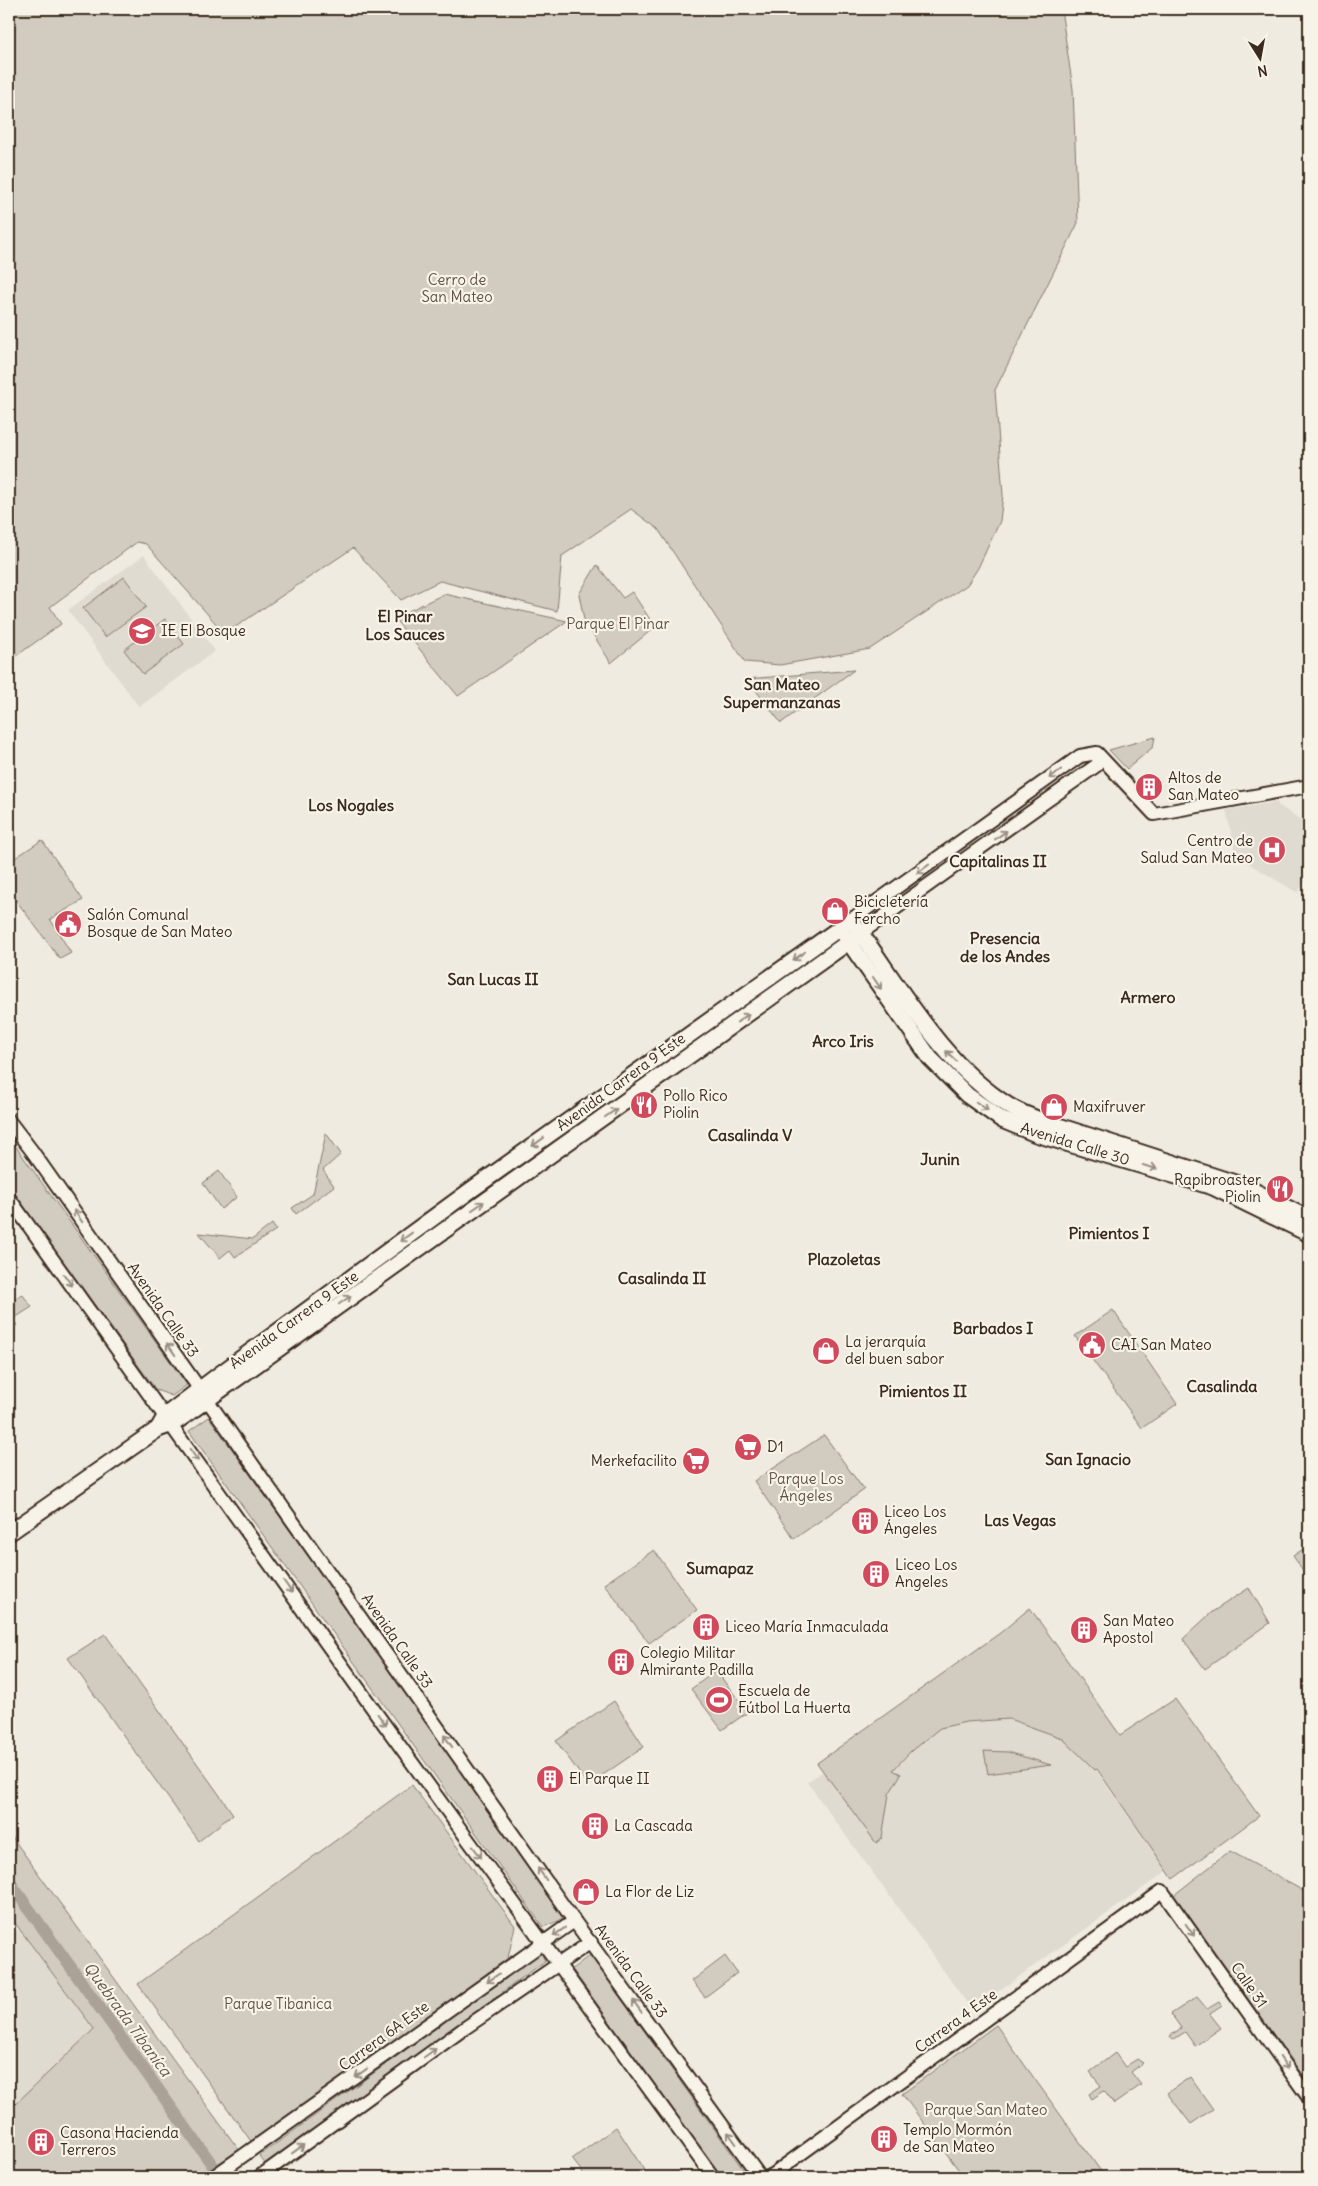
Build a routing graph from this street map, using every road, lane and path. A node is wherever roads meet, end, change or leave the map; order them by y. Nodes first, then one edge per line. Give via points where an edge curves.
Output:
1 (1099, 755) junction
2 (1309, 786) edge
3 (845, 924) junction
4 (855, 938) junction
5 (9, 1121) edge
6 (9, 1198) edge
7 (1309, 1219) edge
8 (1309, 1234) edge
9 (203, 1394) junction
10 (165, 1423) junction
11 (9, 1534) edge
12 (1162, 1891) joint
13 (574, 1921) junction
14 (591, 1942) junction
15 (543, 1943) junction
16 (558, 1964) junction
17 (1309, 2098) edge
18 (212, 2177) edge
19 (259, 2177) edge
20 (713, 2177) edge
21 (760, 2177) edge
22 (769, 2177) edge

1 - 2 street via 1154,814
1 -> 3 street, Avenida Carrera 9 Este via 1080,756
4 -> 1 street, Avenida Carrera 9 Este via 1097,765
3 - 4 main road
3 -> 9 main road, Avenida Carrera 9 Este via 471,1190
7 -> 4 main road, Avenida Calle 30 via 1244,1186 1040,1120 1010,1107 988,1092 947,1053
4 -> 8 main road, Avenida Calle 30 via 930,1058 967,1095 1002,1120 1036,1134 1213,1187
9 -> 4 main road, Avenida Carrera 9 Este
9 -> 5 street, Avenida Calle 33
6 -> 10 street
9 - 10 main road, Avenida Carrera 9 Este
13 -> 9 street, Avenida Calle 33
10 - 11 main road, Avenida Carrera 9 Este
10 -> 15 street
12 -> 17 street, Calle 31
12 - 22 street, Carrera 4 Este
13 - 14 street, Avenida Calle 33
13 -> 15 street, Carrera 6A Este
14 - 16 street
21 -> 14 street, Avenida Calle 33
15 - 16 street
15 -> 18 street, Carrera 6A Este
19 -> 16 street
16 - 20 street

